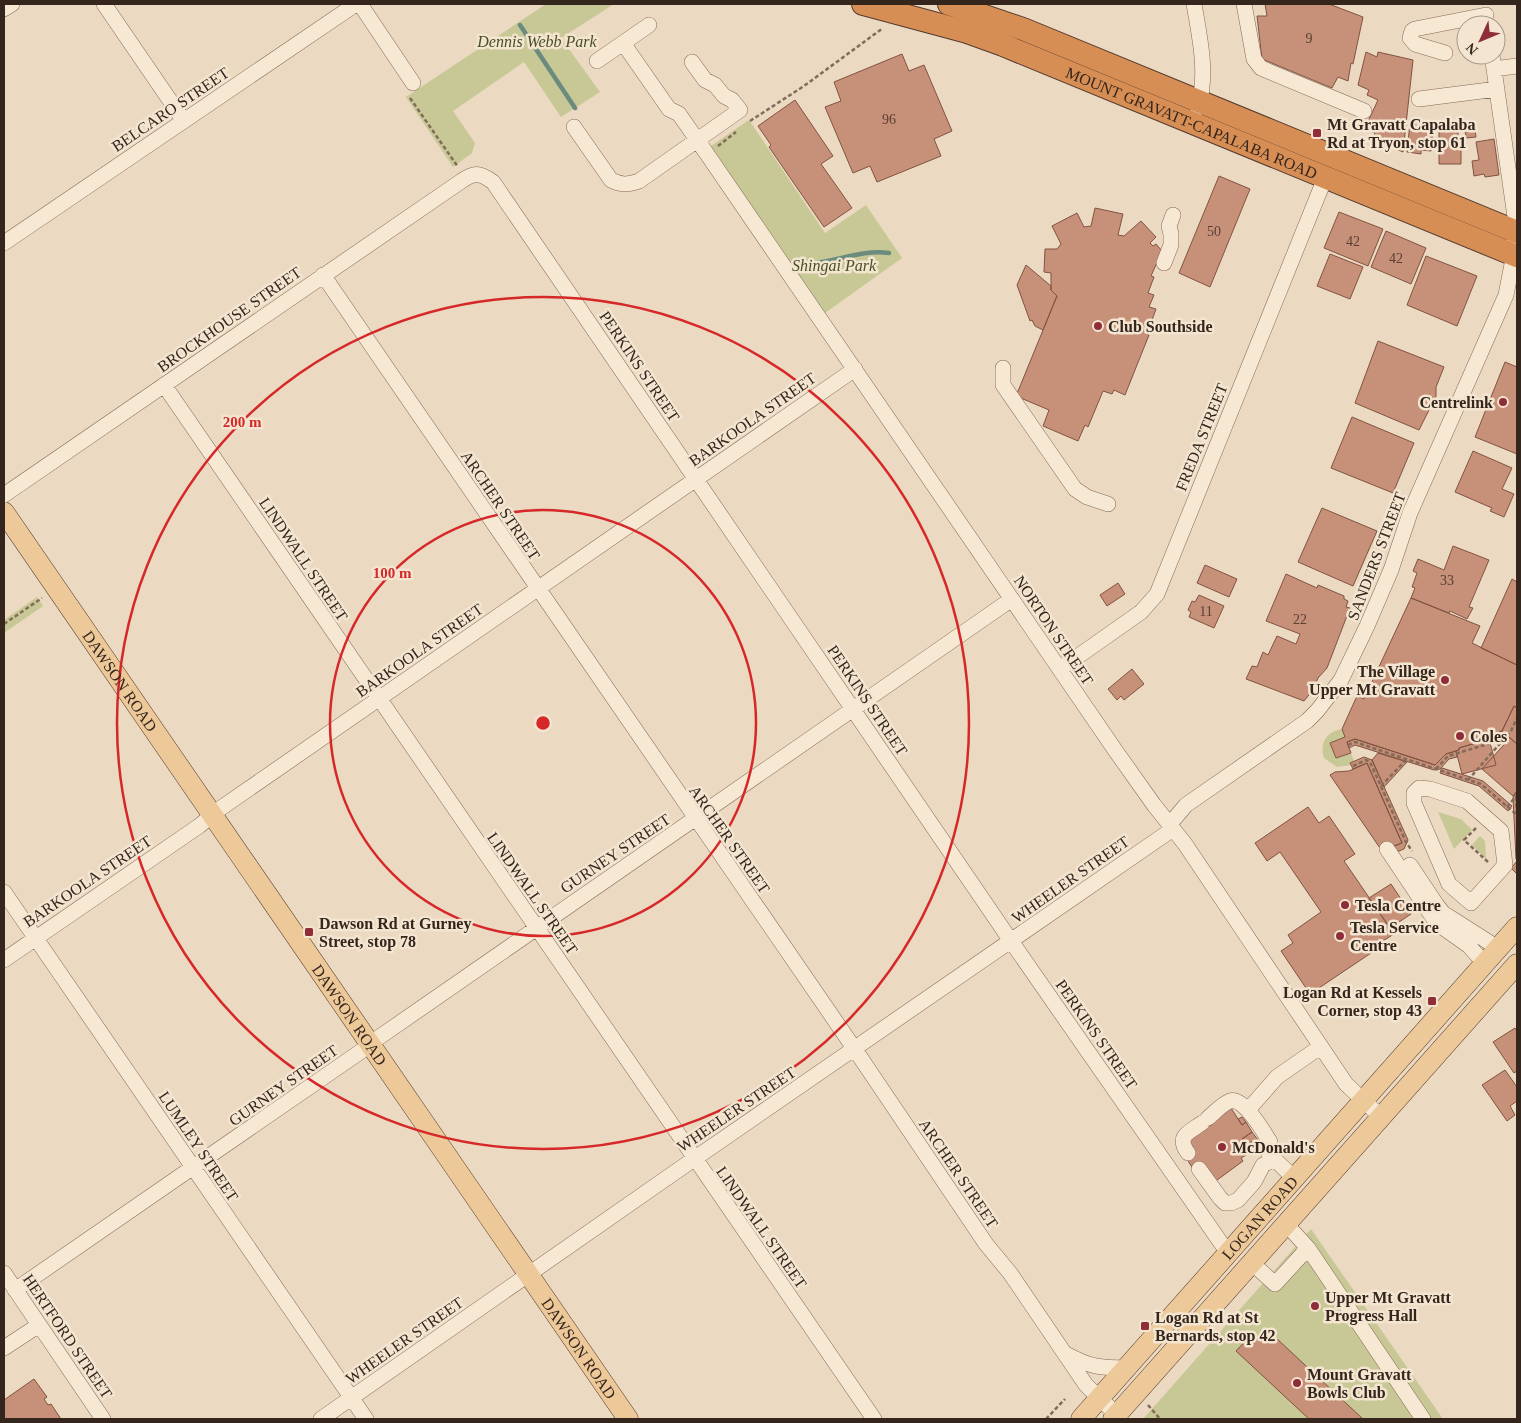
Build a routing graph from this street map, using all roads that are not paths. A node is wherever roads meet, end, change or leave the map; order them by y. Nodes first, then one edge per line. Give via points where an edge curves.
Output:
1 (12, 4) edge
2 (104, 4) edge
3 (358, 4) edge
4 (862, 4) edge
5 (949, 4) edge
6 (1194, 4) edge
7 (1244, 4) edge
8 (4, 9) edge
9 (1456, 21) edge
10 (649, 25) dead end
11 (623, 43) junction
12 (1445, 53) dead end
13 (597, 61) dead end
14 (692, 62) dead end
15 (1493, 65) edge
16 (413, 83) road end
17 (1497, 89) junction
18 (1419, 99) dead end
19 (1200, 101) junction
20 (1364, 111) dead end
21 (184, 121) junction
22 (1193, 123) junction
23 (574, 128) dead end
24 (697, 139) junction
25 (468, 172) joint
26 (1325, 178) junction
27 (1172, 215) dead end
28 (1516, 231) edge
29 (4, 243) edge
30 (1516, 255) edge
31 (1164, 263) dead end
32 (323, 275) junction
33 (1003, 368) dead end
34 (855, 369) junction
35 (164, 385) junction
36 (696, 480) junction
37 (4, 495) edge
38 (1108, 504) dead end
39 (4, 512) edge
40 (538, 589) junction
41 (1012, 599) junction
42 (1060, 669) junction
43 (378, 699) junction
44 (854, 710) junction
45 (213, 816) junction
46 (696, 820) junction
47 (1171, 827) junction
48 (1391, 847) dead end
49 (1445, 874) junction
50 (4, 892) edge
51 (1424, 897) junction
52 (1517, 927) edge
53 (536, 928) junction
54 (36, 938) junction
55 (1011, 941) junction
56 (1498, 948) junction
57 (4, 960) edge
58 (1485, 964) junction
59 (1517, 964) edge
60 (370, 1045) junction
61 (1320, 1047) junction
62 (854, 1049) junction
63 (1363, 1102) junction
64 (1248, 1110) junction
65 (1381, 1117) junction
66 (1269, 1140) junction
67 (1188, 1154) dead end
68 (694, 1159) junction
69 (1274, 1159) junction
70 (193, 1168) junction
71 (1199, 1169) dead end
72 (1295, 1179) junction
73 (1220, 1198) junction
74 (1286, 1224) junction
75 (1308, 1248) junction
76 (1228, 1253) junction
77 (1252, 1263) junction
78 (4, 1273) edge
79 (528, 1274) junction
80 (15, 1290) junction
81 (39, 1325) junction
82 (4, 1348) edge
83 (1065, 1354) junction
84 (1126, 1368) junction
85 (351, 1398) junction
86 (1100, 1399) junction
87 (1115, 1417) edge
88 (103, 1419) edge
89 (321, 1419) edge
90 (366, 1419) edge
91 (628, 1419) edge
92 (874, 1419) edge
93 (1081, 1419) edge
94 (1423, 1419) edge

1 - 8 street
2 - 21 street
3 - 16 street
3 - 21 street, BELCARO STREET
4 - 22 highway, MOUNT GRAVATT-CAPALABA ROAD via 968,32
5 - 19 highway, MOUNT GRAVATT-CAPALABA ROAD via 1023,29
6 - 19 street via 1202,61
7 - 20 street via 1254,59 1261,68
9 - 12 street via 1412,32 1410,38 1415,44
10 - 11 street
11 - 13 street
11 - 24 street, NORTON STREET via 669,109 679,114
14 - 24 street via 705,80 715,84 740,110
15 - 17 street, SANDERS STREET
17 - 18 street
17 - 28 street, SANDERS STREET
19 - 22 street
19 - 28 highway, MOUNT GRAVATT-CAPALABA ROAD
21 - 29 street, BELCARO STREET
22 - 26 highway, MOUNT GRAVATT-CAPALABA ROAD
23 - 24 street via 611,180 620,185 638,181
24 - 34 street, NORTON STREET
25 - 32 street, BROCKHOUSE STREET via 460,182
25 - 36 street, PERKINS STREET via 493,182
26 - 30 highway, MOUNT GRAVATT-CAPALABA ROAD
26 - 42 street, FREDA STREET via 1157,594 1141,612
27 - 31 street via 1169,226 1171,245
28 - 30 street, SANDERS STREET
30 - 47 street, SANDERS STREET via 1506,295 1410,513 1367,626 1341,680 1307,721 1186,805
32 - 35 street, BROCKHOUSE STREET
32 - 40 street, ARCHER STREET
33 - 38 street via 1003,386 1075,489
34 - 36 street, BARKOOLA STREET
34 - 41 street, NORTON STREET
35 - 37 street, BROCKHOUSE STREET
35 - 43 street, LINDWALL STREET
36 - 40 street, BARKOOLA STREET
36 - 44 street, PERKINS STREET
39 - 45 main road, DAWSON ROAD
40 - 43 street, BARKOOLA STREET
40 - 46 street, ARCHER STREET
41 - 42 street, NORTON STREET
41 - 44 street, GURNEY STREET
42 - 47 street, NORTON STREET
43 - 45 street, BARKOOLA STREET
43 - 53 street, LINDWALL STREET
44 - 46 street, GURNEY STREET
44 - 55 street, PERKINS STREET
45 - 54 street, BARKOOLA STREET
45 - 60 main road, DAWSON ROAD
46 - 53 street, GURNEY STREET
46 - 62 street, ARCHER STREET
47 - 55 street, WHEELER STREET
47 - 61 street, NORTON STREET
48 - 51 street
49 - 49 street via 1450,884 1471,903 1505,865 1502,836 1498,827 1467,801 1420,788 1412,798
49 - 51 street
50 - 54 street, LUMLEY STREET
51 - 56 street via 1447,916
51 - 58 street via 1440,925 1469,946
52 - 56 main road, LOGAN ROAD
53 - 60 street, GURNEY STREET
53 - 68 street, LINDWALL STREET
54 - 57 street, BARKOOLA STREET
54 - 70 street, LUMLEY STREET
55 - 62 street, WHEELER STREET
55 - 76 street, PERKINS STREET
56 - 58 main road, LOGAN ROAD
58 - 63 main road, LOGAN ROAD
59 - 65 main road, LOGAN ROAD
60 - 70 street, GURNEY STREET
60 - 79 main road, DAWSON ROAD
61 - 63 street, NORTON STREET
61 - 64 street via 1277,1077
62 - 68 street, WHEELER STREET
62 - 83 street, ARCHER STREET
63 - 65 street, NORTON STREET
63 - 72 main road, LOGAN ROAD
64 - 66 street
64 - 67 street via 1233,1100 1204,1121 1182,1140
65 - 74 main road, LOGAN ROAD
66 - 69 street via 1268,1151
66 - 73 street via 1250,1172 1231,1194
68 - 79 street, WHEELER STREET
68 - 92 street, LINDWALL STREET
69 - 72 street
69 - 73 street via 1263,1165 1254,1182 1235,1202 1228,1204
70 - 80 street, GURNEY STREET
70 - 85 street, LUMLEY STREET
71 - 73 street
72 - 76 main road, LOGAN ROAD
74 - 75 street
74 - 77 main road, LOGAN ROAD
75 - 77 street via 1275,1284
75 - 94 street
76 - 84 main road, LOGAN ROAD
77 - 87 main road, LOGAN ROAD
78 - 80 street, HERTFORD STREET
79 - 85 street, WHEELER STREET
79 - 91 main road, DAWSON ROAD
80 - 81 street, HERTFORD STREET
81 - 82 street
81 - 88 street, HERTFORD STREET
83 - 84 street via 1096,1367
83 - 86 street, ARCHER STREET
84 - 86 main road, LOGAN ROAD
85 - 89 street, WHEELER STREET
85 - 90 street, LUMLEY STREET
86 - 87 street, ARCHER STREET
86 - 93 main road, LOGAN ROAD

